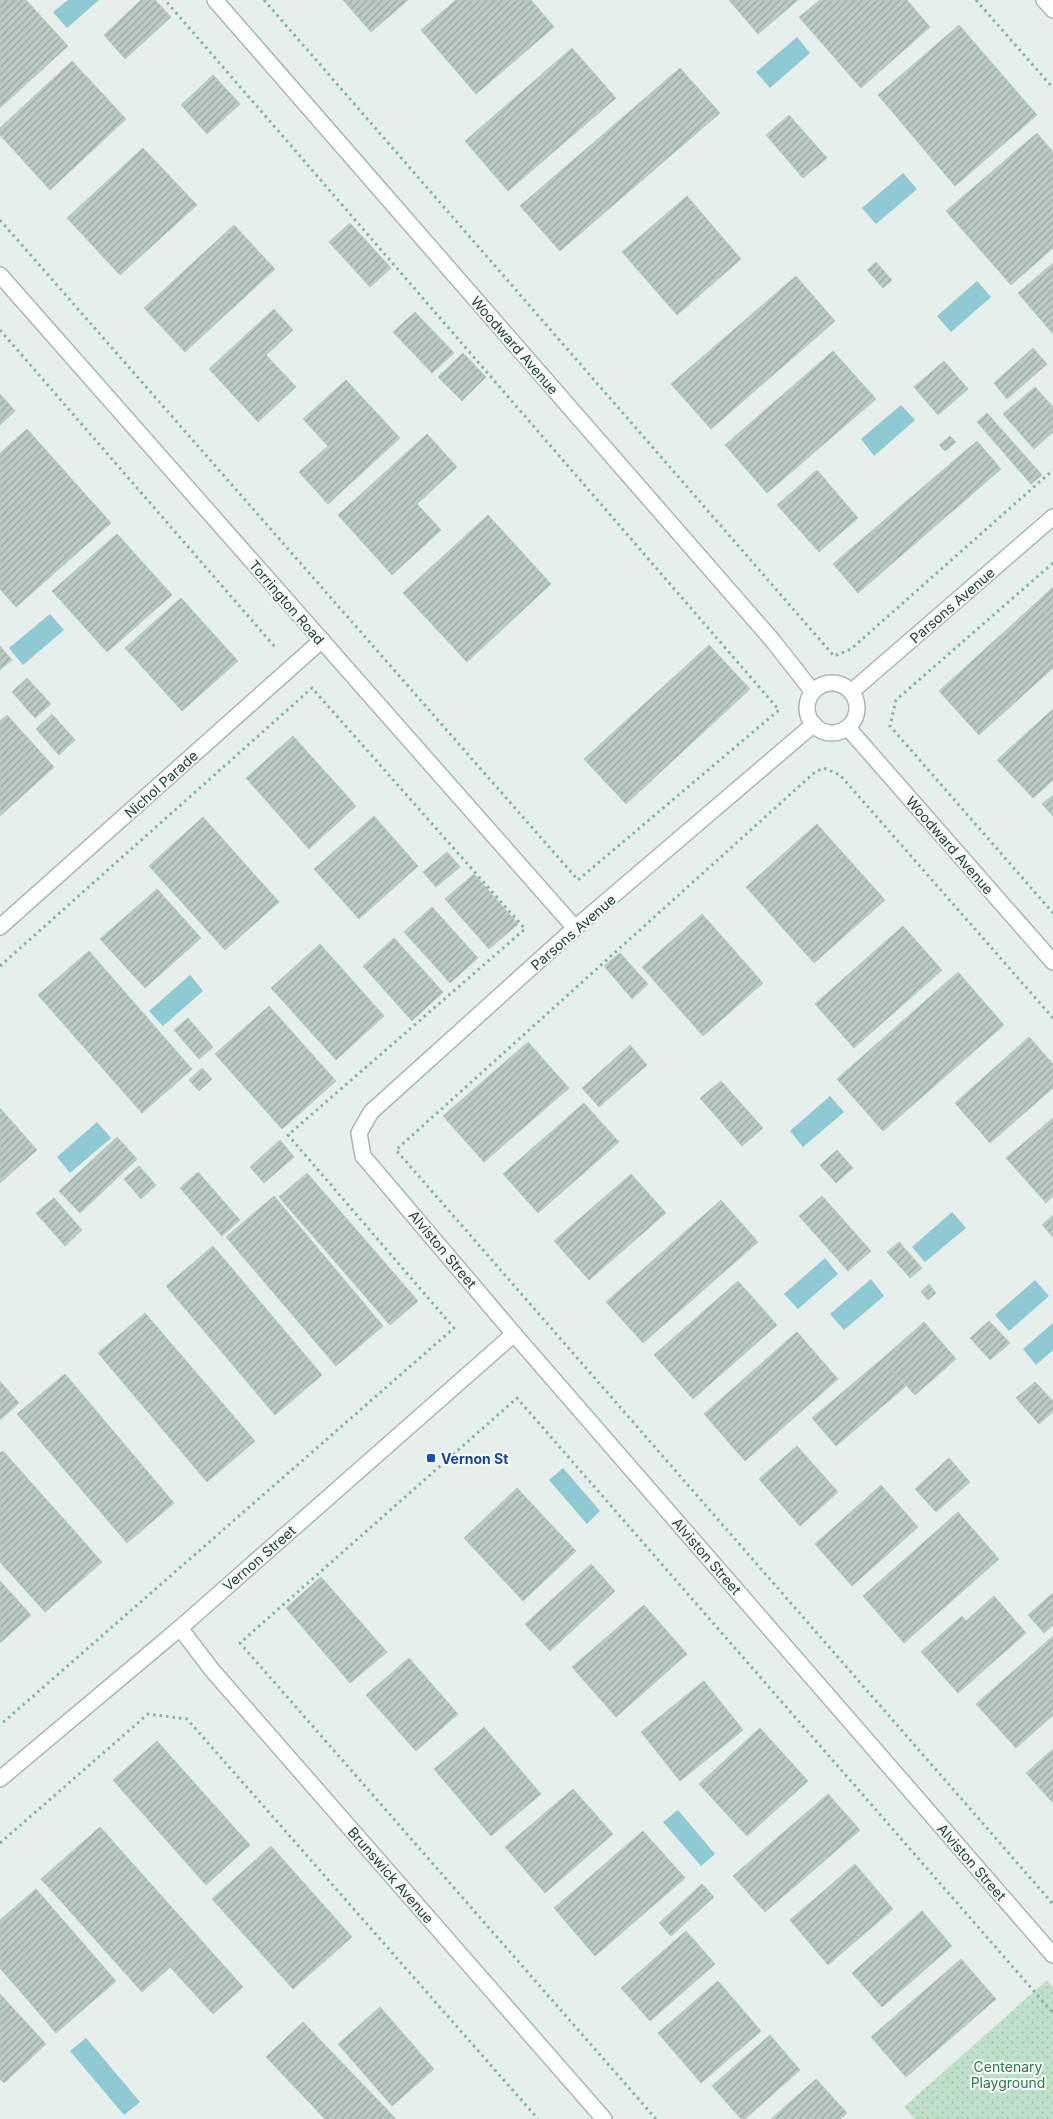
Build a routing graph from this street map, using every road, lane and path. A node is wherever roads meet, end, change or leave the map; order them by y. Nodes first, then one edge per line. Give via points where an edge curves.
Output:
1 (165, 0) edge
2 (215, 0) edge
3 (264, 0) edge
4 (976, 0) edge
5 (1044, 0) edge
6 (1053, 10) edge
7 (1053, 88) edge
8 (0, 220) edge
9 (0, 275) edge
10 (0, 330) edge
11 (1053, 470) edge
12 (1053, 517) edge
13 (1053, 563) edge
14 (322, 640) junction
15 (276, 648) dead end
16 (813, 692) junction
17 (851, 692) junction
18 (814, 724) junction
19 (848, 728) junction
20 (1053, 913) edge
21 (0, 927) edge
22 (575, 928) junction
23 (1053, 962) edge
24 (0, 966) edge
25 (1053, 1018) edge
26 (363, 1156) joint
27 (514, 1334) junction
28 (180, 1628) junction
29 (0, 1725) edge
30 (0, 1779) edge
31 (0, 1843) edge
32 (1053, 1904) edge
33 (1053, 1955) edge
34 (1053, 2013) edge
35 (538, 2119) edge
36 (604, 2119) edge
37 (656, 2119) edge

1 - 8 path via 780,710 578,880
2 - 16 street, Woodward Avenue via 773,641
3 - 11 path via 834,656 851,648
4 - 7 path
5 - 6 street
9 - 14 street, Torrington Road
10 - 15 path
12 - 17 street, Parsons Avenue
13 - 20 path via 896,700 890,726
14 - 21 street, Nichol Parade
14 - 22 street, Torrington Road
16 - 17 street via 828,683 845,686
16 - 18 street via 807,705
17 - 19 street via 858,706 854,722
18 - 19 street via 834,733
18 - 22 street, Parsons Avenue
19 - 23 street, Woodward Avenue
22 - 26 street, Parsons Avenue via 371,1112 359,1132
24 - 29 path via 312,688 525,928 288,1135 454,1328
25 - 32 path via 840,775 824,768 815,772 396,1150
26 - 27 street, Alviston Street
27 - 28 street, Vernon Street
27 - 33 street, Alviston Street
28 - 30 street, Vernon Street
28 - 36 street, Brunswick Avenue via 212,1670
31 - 35 path via 148,1714 188,1719
34 - 37 path via 517,1398 240,1643

